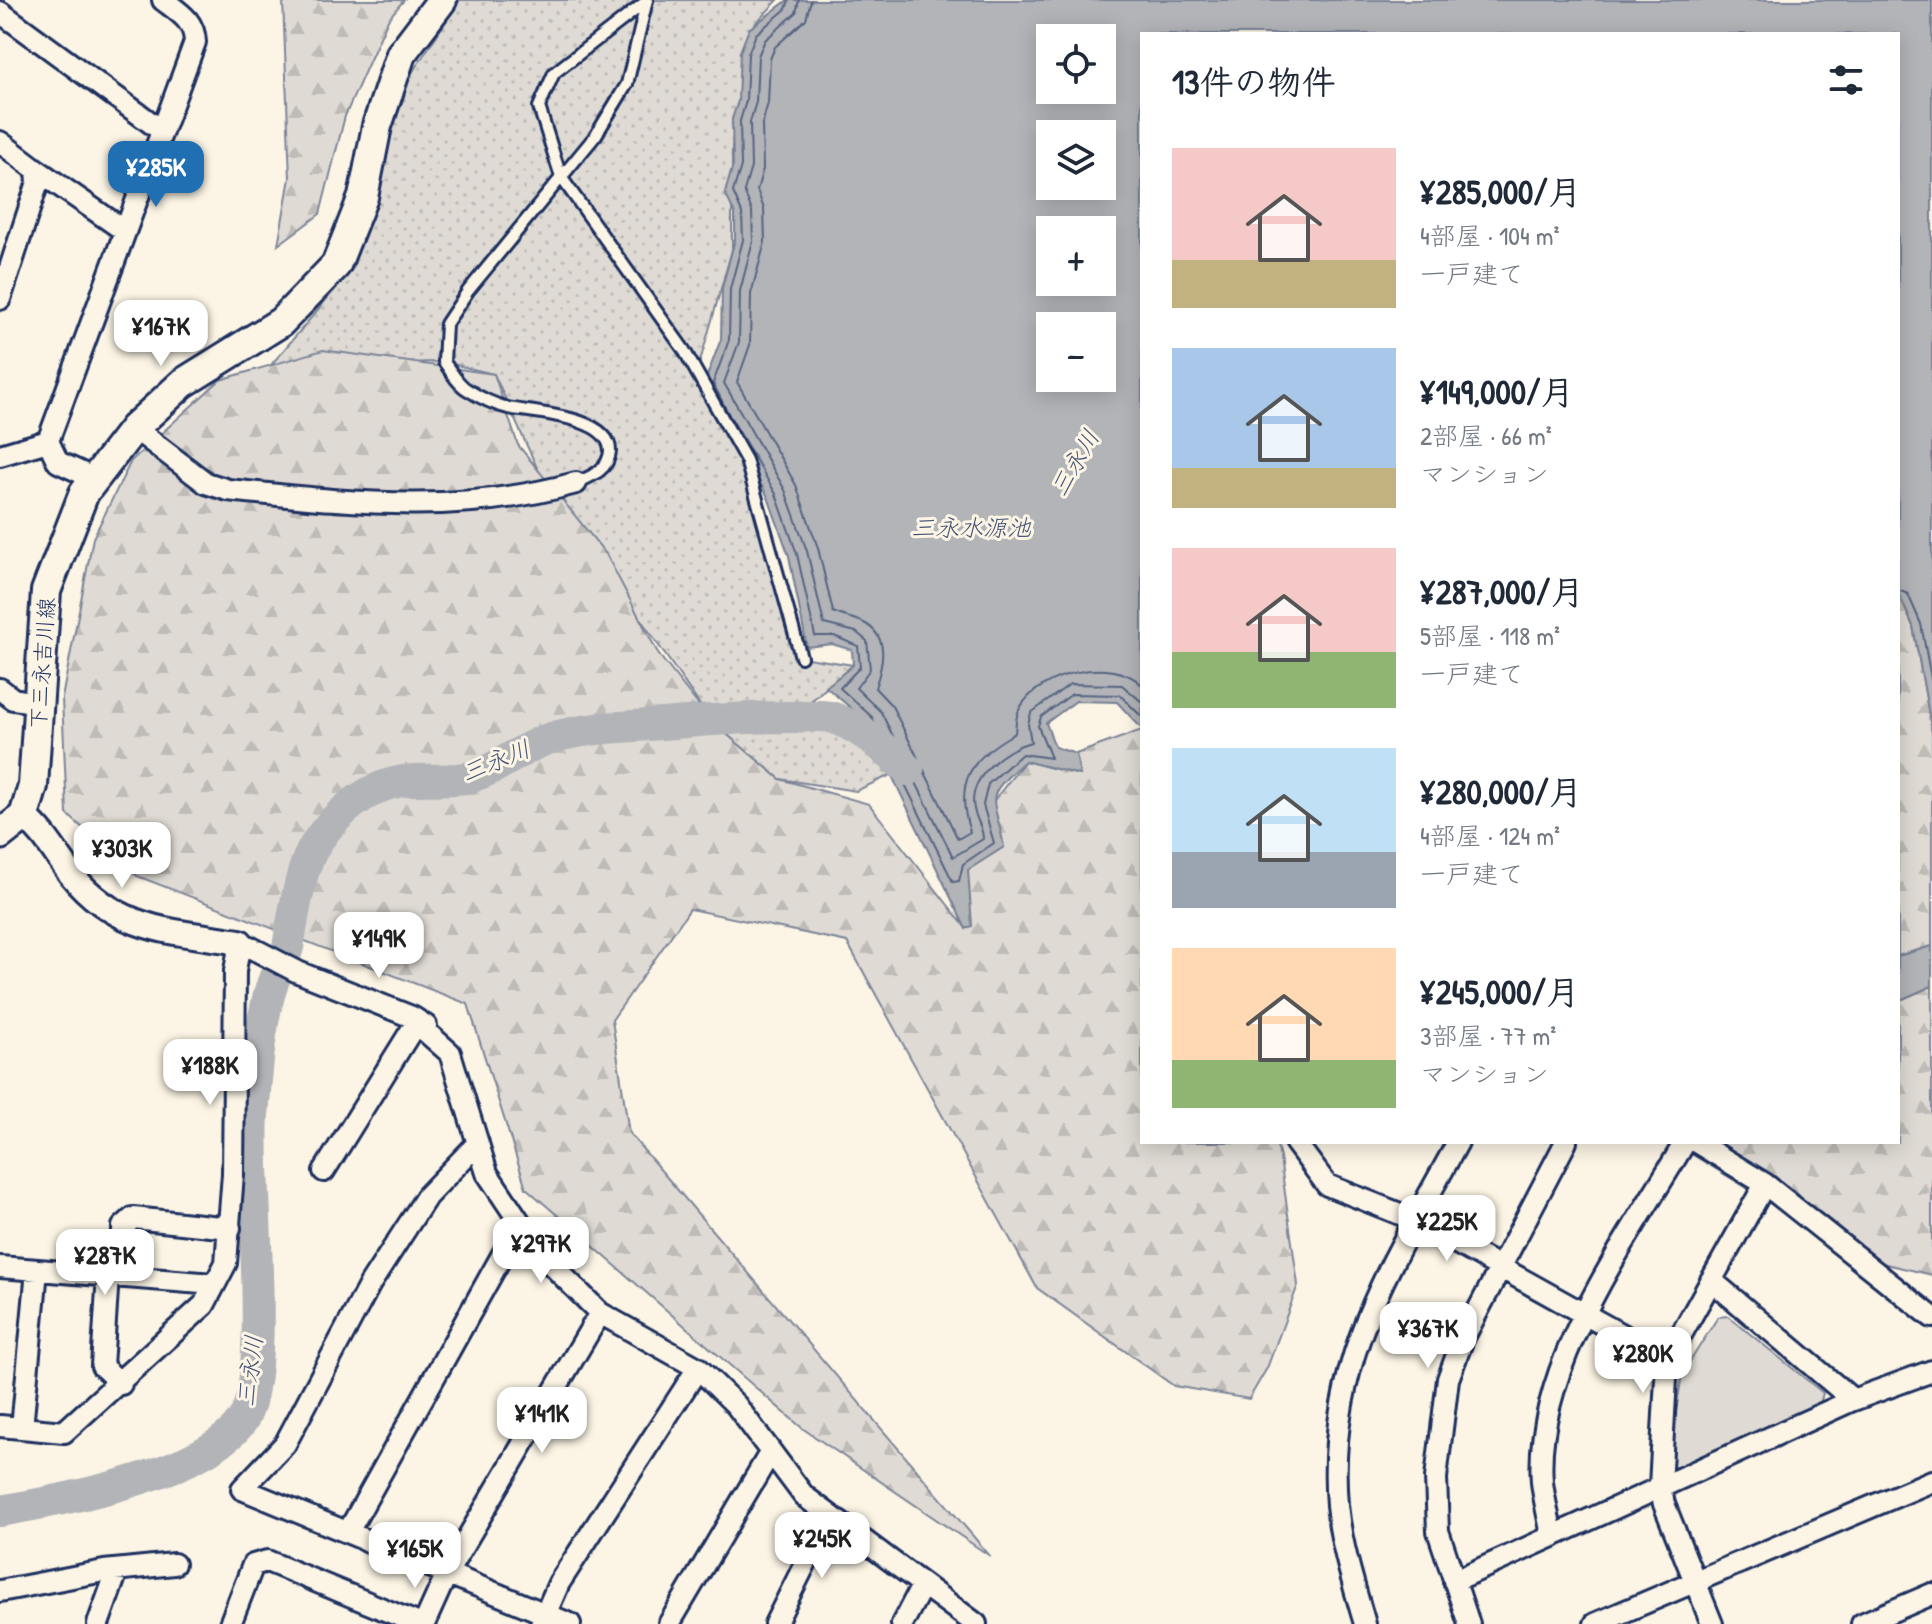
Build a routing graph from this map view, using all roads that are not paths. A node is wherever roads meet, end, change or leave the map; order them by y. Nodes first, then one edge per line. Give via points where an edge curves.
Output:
1 (163, 0) edge
2 (442, 0) edge
3 (647, 0) edge
4 (0, 12) edge
5 (162, 131) junction
6 (0, 142) edge
7 (37, 170) junction
8 (561, 177) junction
9 (125, 231) junction
10 (0, 299) edge
11 (134, 428) junction
12 (48, 441) junction
13 (0, 455) edge
14 (95, 479) junction
15 (576, 483) joint
16 (801, 657) dead end
17 (0, 689) edge
18 (38, 703) junction
19 (13, 825) edge
20 (240, 942) junction
21 (416, 1023) junction
22 (478, 1143) junction
23 (1296, 1144) edge
24 (1457, 1144) edge
25 (1565, 1144) edge
26 (1684, 1144) edge
27 (1699, 1144) edge
28 (324, 1171) dead end
29 (1765, 1184) junction
30 (1415, 1220) junction
31 (519, 1225) junction
32 (230, 1228) junction
33 (0, 1267) edge
34 (1500, 1267) junction
35 (37, 1270) junction
36 (115, 1276) junction
37 (1711, 1280) junction
38 (214, 1284) junction
39 (600, 1313) junction
40 (1584, 1314) junction
41 (1932, 1317) edge
42 (1667, 1360) junction
43 (698, 1368) junction
44 (1932, 1371) edge
45 (121, 1384) junction
46 (1853, 1400) junction
47 (0, 1426) edge
48 (22, 1428) junction
49 (770, 1453) junction
50 (1932, 1481) edge
51 (1660, 1486) junction
52 (829, 1516) junction
53 (348, 1532) junction
54 (1552, 1536) junction
55 (174, 1564) dead end
56 (117, 1571) junction
57 (447, 1573) junction
58 (1454, 1581) junction
59 (1695, 1584) junction
60 (922, 1586) junction
61 (0, 1591) edge
62 (1932, 1594) edge
63 (543, 1619) edge
64 (98, 1624) edge
65 (230, 1624) edge
66 (422, 1624) edge
67 (570, 1624) edge
68 (669, 1624) edge
69 (775, 1624) edge
70 (902, 1624) edge
71 (976, 1624) edge
72 (1365, 1624) edge
73 (1469, 1624) edge
74 (1595, 1624) edge
75 (1712, 1624) edge
76 (1862, 1624) edge

1 - 5 street via 187,18 195,42
2 - 11 main road, 下三永吉川線 via 401,54 377,126 363,197 336,265 281,322 183,383
3 - 8 lane via 627,84 596,135
3 - 8 lane via 554,73 539,107
4 - 5 street
5 - 9 street
6 - 7 street
7 - 9 street
7 - 10 street via 38,182
8 - 15 lane via 446,324 444,362 465,389 508,408 531,408 595,427 606,436 608,460 599,472
8 - 16 lane via 684,350 734,434 746,460
9 - 12 street
11 - 14 main road, 下三永吉川線
11 - 15 street via 206,483 228,490 372,505 465,505
12 - 13 street
12 - 14 street via 58,462
14 - 18 main road, 下三永吉川線 via 84,493 46,591
17 - 18 street via 13,699
18 - 19 main road, 下三永吉川線 via 33,786
19 - 20 street via 42,830 71,874 117,916
20 - 21 street via 427,1027
20 - 32 street
21 - 22 street via 450,1053
21 - 28 street
22 - 31 street via 487,1173
22 - 53 street via 427,1196 370,1284 285,1444 242,1489
23 - 30 street via 1327,1185
24 - 30 street
25 - 34 street
26 - 40 street
27 - 29 street
29 - 37 street
29 - 41 street
30 - 34 street
30 - 72 street via 1357,1340 1337,1421 1337,1506
31 - 39 street
31 - 53 street
32 - 36 street via 133,1218 123,1227
32 - 38 street via 226,1263
33 - 35 street
34 - 40 street
34 - 58 street via 1448,1379 1438,1531
35 - 36 street
35 - 48 street
36 - 38 street
36 - 45 street via 102,1366
37 - 42 street
37 - 46 street
38 - 45 street via 204,1305
39 - 43 street
39 - 57 street
40 - 42 street
40 - 54 street via 1560,1370 1547,1426 1542,1480
42 - 51 street
43 - 49 street via 736,1405
43 - 63 street via 559,1583
44 - 46 street
45 - 48 street via 64,1432
46 - 51 street
47 - 48 street
49 - 52 street via 804,1496
49 - 68 street
50 - 59 street
51 - 54 street
51 - 59 street
52 - 60 street
52 - 69 street
53 - 57 street
54 - 58 street
55 - 56 street
56 - 61 street
56 - 64 street
57 - 63 street
57 - 66 street
58 - 73 street
59 - 74 street
59 - 75 street
60 - 70 street
60 - 71 street
62 - 76 street
63 - 67 street
65 - 66 street via 253,1565 267,1561

